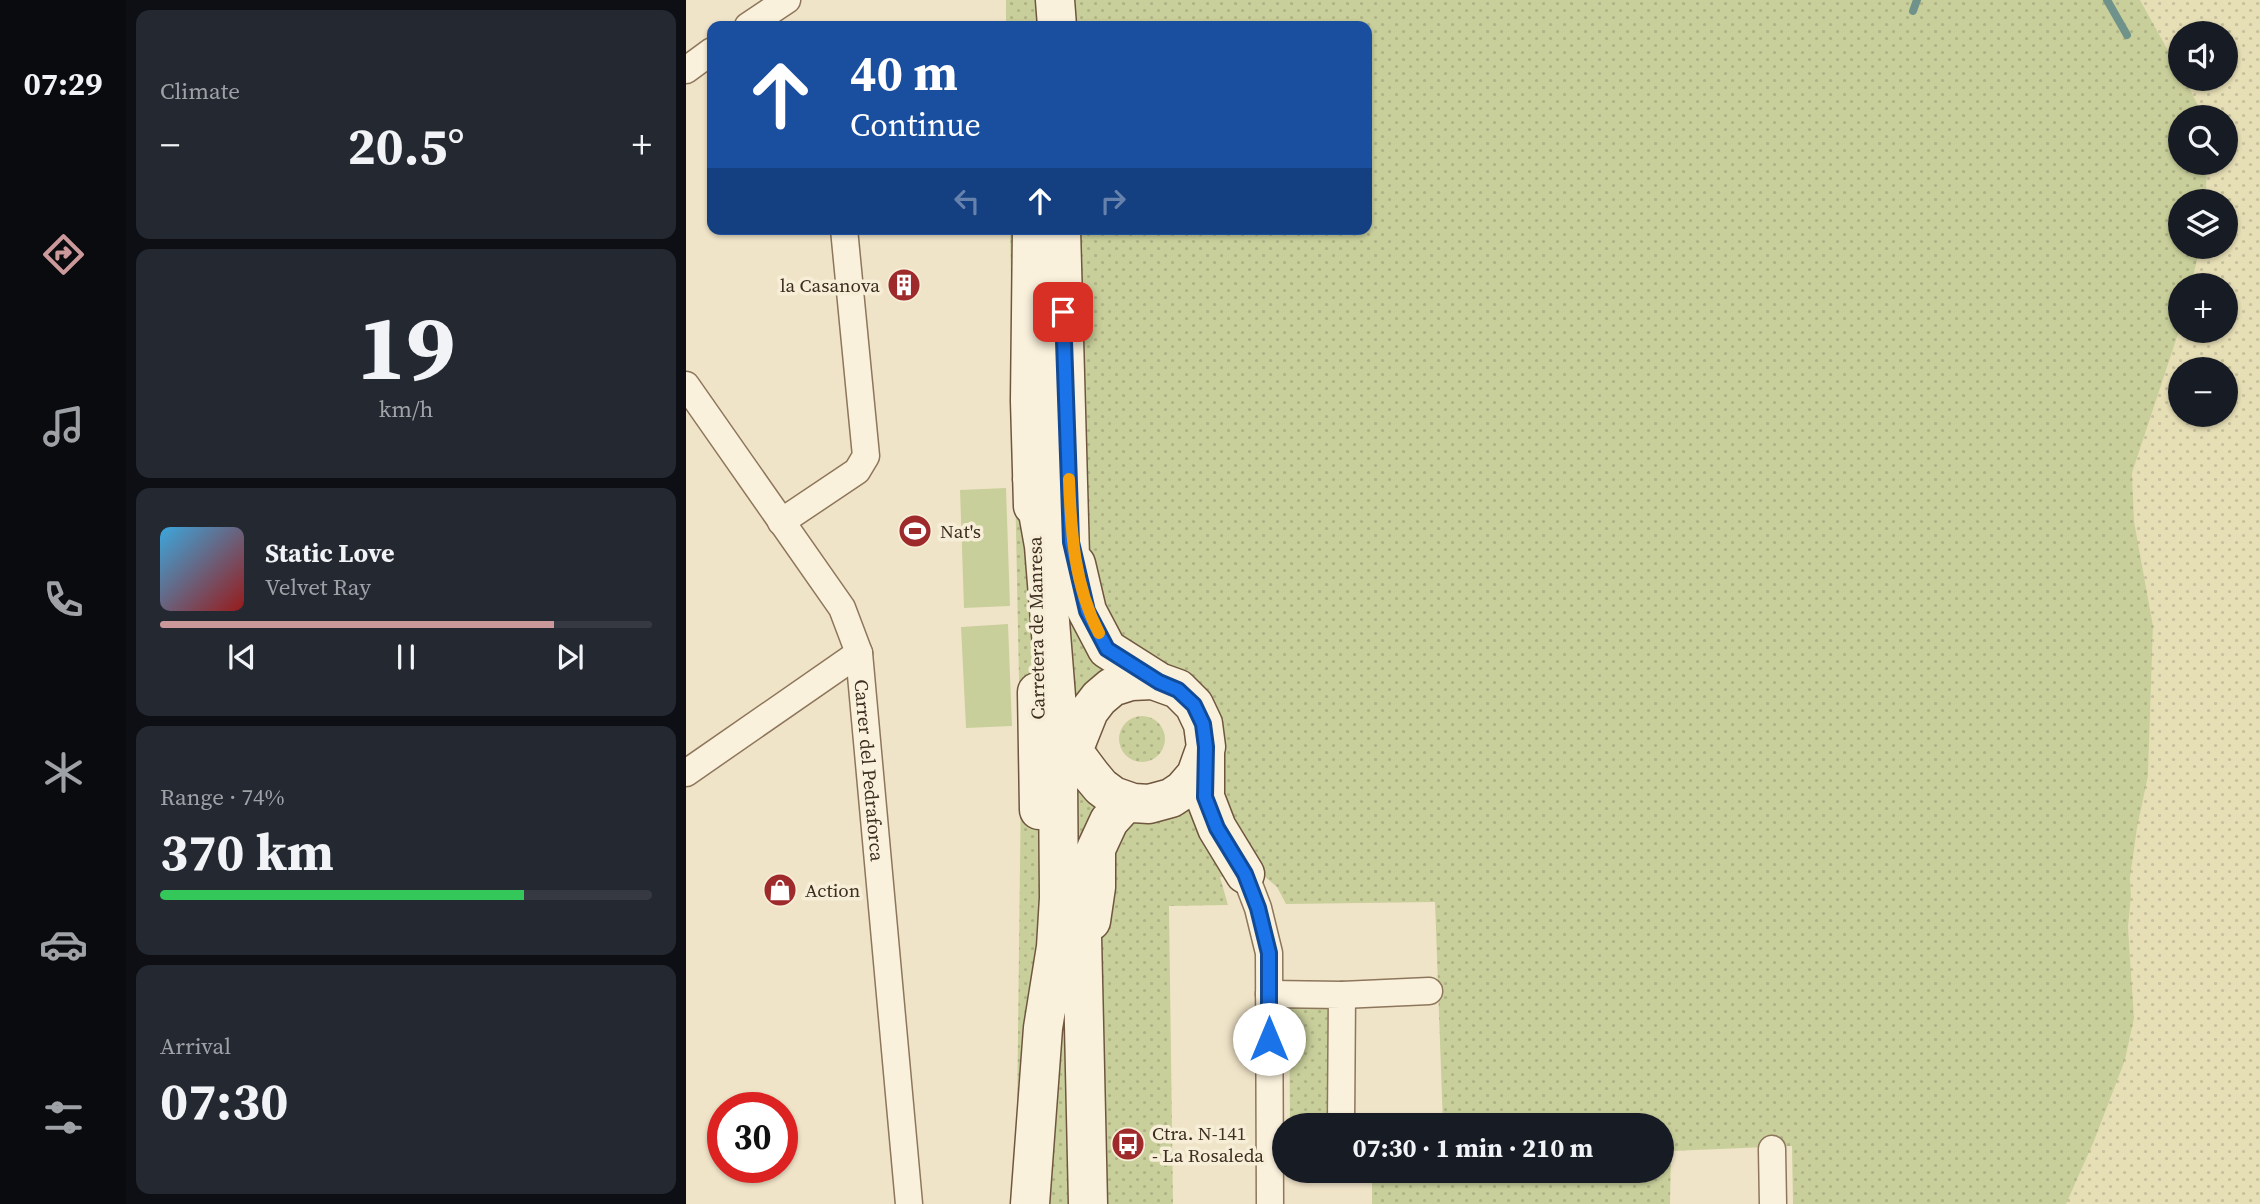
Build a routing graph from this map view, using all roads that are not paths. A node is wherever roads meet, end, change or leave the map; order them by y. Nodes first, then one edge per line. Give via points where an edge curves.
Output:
1 (787, 0) edge
2 (1032, 0) edge
3 (1055, 0) edge
4 (756, 21) edge
5 (1032, 21) edge
6 (1057, 21) edge
7 (707, 54) edge
8 (686, 69) edge
9 (845, 235) edge
10 (1032, 235) edge
11 (1061, 235) edge
12 (686, 385) edge
13 (1032, 479) junction
14 (781, 522) junction
15 (1071, 542) junction
16 (859, 653) junction
17 (1159, 682) junction
18 (1206, 747) junction
19 (1073, 751) junction
20 (686, 773) edge
21 (1142, 801) junction
22 (1245, 874) junction
23 (1084, 972) junction
24 (1429, 991) dead end
25 (1269, 993) junction
26 (1342, 995) junction
27 (1044, 1028) junction
28 (1275, 1113) edge
29 (1341, 1113) edge
30 (1772, 1149) dead end
31 (1273, 1183) edge
32 (909, 1204) edge
33 (1030, 1204) edge
34 (1054, 1204) edge
35 (1088, 1204) edge
36 (1270, 1204) edge
37 (1773, 1204) edge

1 - 4 street
2 - 5 main road
3 - 6 main road
7 - 8 street
9 - 14 street via 866,456 857,471
10 - 13 main road, Carretera de Manresa
11 - 15 main road
12 - 14 street, Carrer del Pedraforca
13 - 19 main road via 1044,546 1060,729
13 - 27 main road, Carretera de Manresa
14 - 16 street, Carrer del Pedraforca via 842,608
15 - 17 main road via 1087,611 1107,649
15 - 19 main road
16 - 20 street
16 - 32 street, Carrer del Pedraforca
17 - 18 main road via 1178,690 1194,705
17 - 19 main road via 1131,681 1112,687 1089,712
18 - 21 main road via 1189,783 1171,798
18 - 22 main road via 1205,797 1217,828
19 - 21 main road via 1101,787 1114,796
19 - 23 main road
19 - 27 main road via 1058,778 1056,947
21 - 22 main road via 1184,820
21 - 23 main road via 1109,821 1096,849 1096,887
22 - 25 street via 1269,953
23 - 35 main road
24 - 26 street
25 - 26 street
25 - 28 street
26 - 29 street
27 - 33 main road
27 - 34 main road
30 - 37 street
31 - 36 street

